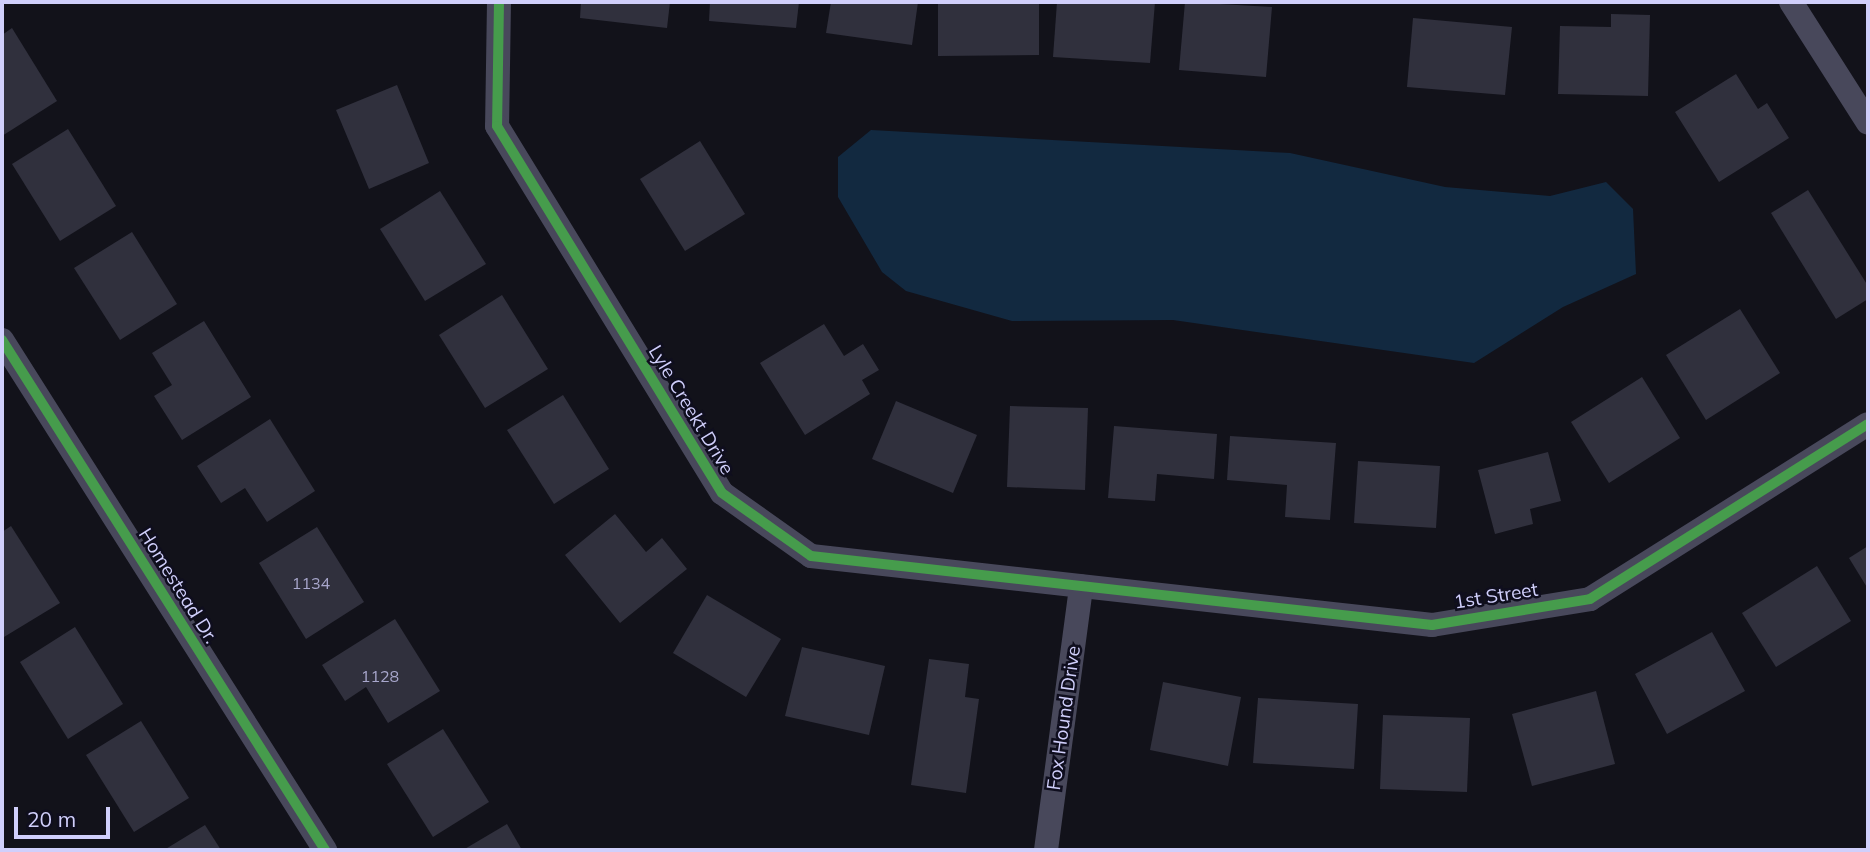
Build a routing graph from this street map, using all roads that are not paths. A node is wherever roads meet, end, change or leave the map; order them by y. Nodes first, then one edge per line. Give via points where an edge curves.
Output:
1 (499, 2) edge
2 (1791, 2) edge
3 (1868, 123) edge
4 (2, 340) edge
5 (1868, 424) edge
6 (1082, 586) junction
7 (325, 850) edge
8 (1046, 850) edge

1 - 6 street, Lyle Creekt Drive via 497,126 722,493 811,556
2 - 3 street
4 - 7 street, Homestead Dr.
5 - 6 street, 1st Street via 1590,599 1432,625
6 - 8 street, Fox Hound Drive

